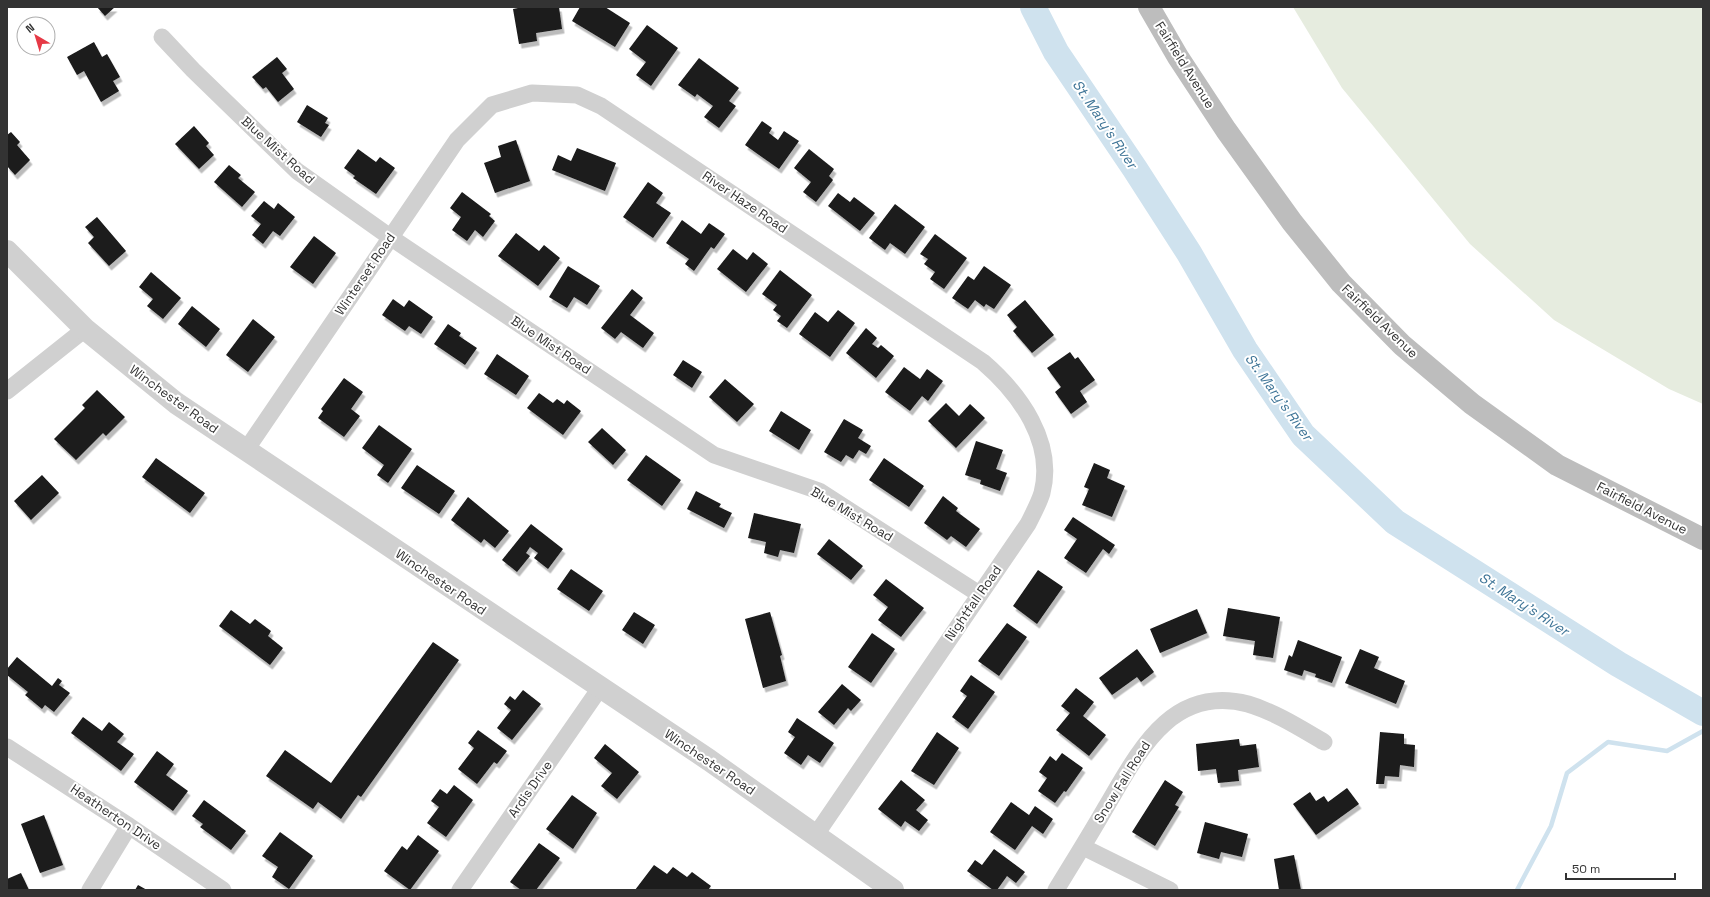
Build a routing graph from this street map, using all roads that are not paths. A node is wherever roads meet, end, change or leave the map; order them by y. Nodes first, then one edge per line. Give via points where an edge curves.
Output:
1 (1149, 7) edge
2 (162, 37) dead end
3 (492, 105) joint
4 (390, 237) junction
5 (7, 251) edge
6 (85, 329) junction
7 (983, 362) joint
8 (7, 391) edge
9 (246, 450) junction
10 (1703, 539) edge
11 (979, 594) junction
12 (600, 688) junction
13 (1324, 742) dead end
14 (7, 747) edge
15 (129, 826) junction
16 (815, 836) junction
17 (1083, 846) junction
18 (90, 890) edge
19 (223, 890) edge
20 (460, 890) edge
21 (893, 890) edge
22 (1056, 890) edge
23 (1170, 890) edge

1 - 10 main road, Fairfield Avenue via 1178,57 1292,222 1341,283 1402,345 1472,404 1557,465
2 - 4 street, Blue Mist Road via 297,171
3 - 4 street, Winterset Road via 457,140
3 - 7 street, River Haze Road via 532,92 577,96 601,106
4 - 9 street, Winterset Road
4 - 11 street, Blue Mist Road via 714,455 819,491
5 - 6 street, Winchester Road
6 - 8 street
6 - 9 street, Winchester Road via 176,403
7 - 11 street, Nightfall Road via 1018,397 1037,432 1045,464 1042,493 1028,524
9 - 12 street, Winchester Road
11 - 16 street, Nightfall Road
12 - 16 street, Winchester Road via 709,760
12 - 20 street, Ardis Drive
13 - 17 street, Snow Fall Road via 1278,716 1247,704 1219,701 1196,705 1160,726 1141,748
14 - 15 street, Heatherton Drive
15 - 18 street
15 - 19 street, Heatherton Drive
16 - 21 street, Winchester Road
17 - 22 street, Snow Fall Road
17 - 23 street

